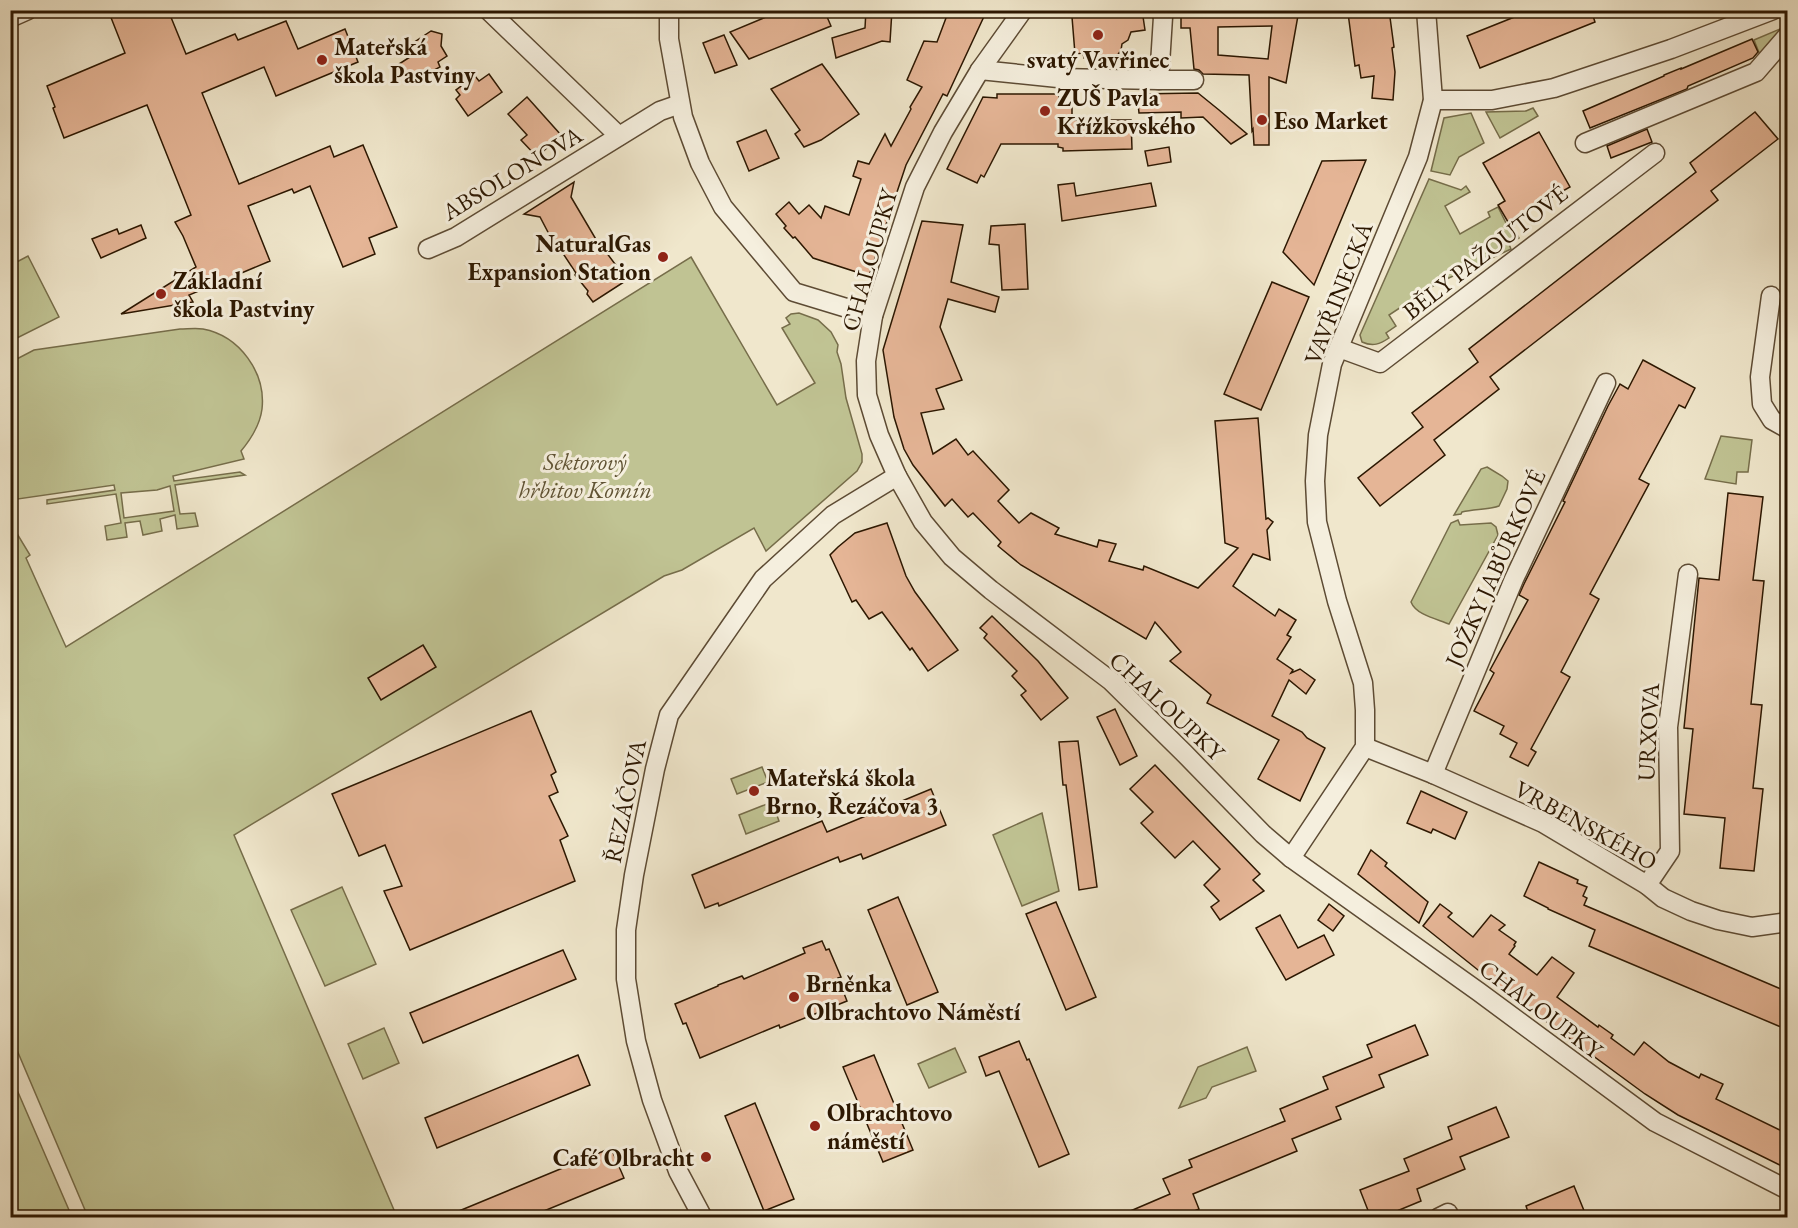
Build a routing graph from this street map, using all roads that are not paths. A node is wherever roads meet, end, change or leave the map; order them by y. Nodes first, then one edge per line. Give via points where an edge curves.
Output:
1 (28, 10) edge
2 (488, 10) edge
3 (669, 10) edge
4 (1023, 10) edge
5 (1160, 10) edge
6 (1426, 10) edge
7 (1773, 10) edge
8 (10, 18) edge
9 (1788, 35) edge
10 (980, 70) junction
11 (1159, 80) junction
12 (1194, 80) dead end
13 (1433, 100) junction
14 (680, 104) junction
15 (618, 136) junction
16 (1585, 143) dead end
17 (1655, 153) dead end
18 (428, 249) dead end
19 (1771, 296) dead end
20 (873, 316) junction
21 (1339, 348) junction
22 (1606, 383) dead end
23 (1788, 429) edge
24 (897, 476) junction
25 (1688, 574) dead end
26 (1365, 747) junction
27 (1433, 774) junction
28 (1291, 858) junction
29 (1647, 885) junction
30 (1788, 922) edge
31 (1788, 1190) edge
32 (703, 1218) edge

1 - 8 street
2 - 15 street, ABSOLONOVA
3 - 14 street via 669,39
4 - 10 street, CHALOUPKY
5 - 11 street via 1163,18
6 - 13 street, VAVŘINECKÁ
7 - 13 street via 1554,88 1492,100
9 - 16 street via 1756,72
10 - 11 street via 1058,78
10 - 20 street, CHALOUPKY via 915,187
11 - 12 street
13 - 21 street, VAVŘINECKÁ via 1418,157
14 - 15 street, ABSOLONOVA
14 - 20 street via 700,163 723,207 794,292
15 - 18 street, ABSOLONOVA via 456,237
17 - 21 street, BĚLY PAŽOUTOVÉ via 1380,363
19 - 23 street via 1760,377 1762,404 1772,420
20 - 24 street, CHALOUPKY via 866,361 867,395
21 - 26 street, VAVŘINECKÁ via 1332,364 1318,435 1317,522 1363,683
22 - 27 street, JOŽKY JABŮRKOVÉ via 1514,579
24 - 28 street, CHALOUPKY via 923,522 952,557 1111,681
24 - 32 street, ŘEZÁČOVA via 833,515 763,579 669,715 634,875 626,930 626,979 636,1041 652,1100 678,1171
25 - 29 street, URXOVA via 1668,727 1670,851
26 - 27 street, VRBENSKÉHO
26 - 28 street
27 - 29 street, VRBENSKÉHO via 1543,823
28 - 31 street, CHALOUPKY via 1656,1122
29 - 30 street, VRBENSKÉHO via 1663,898 1718,920 1752,927

